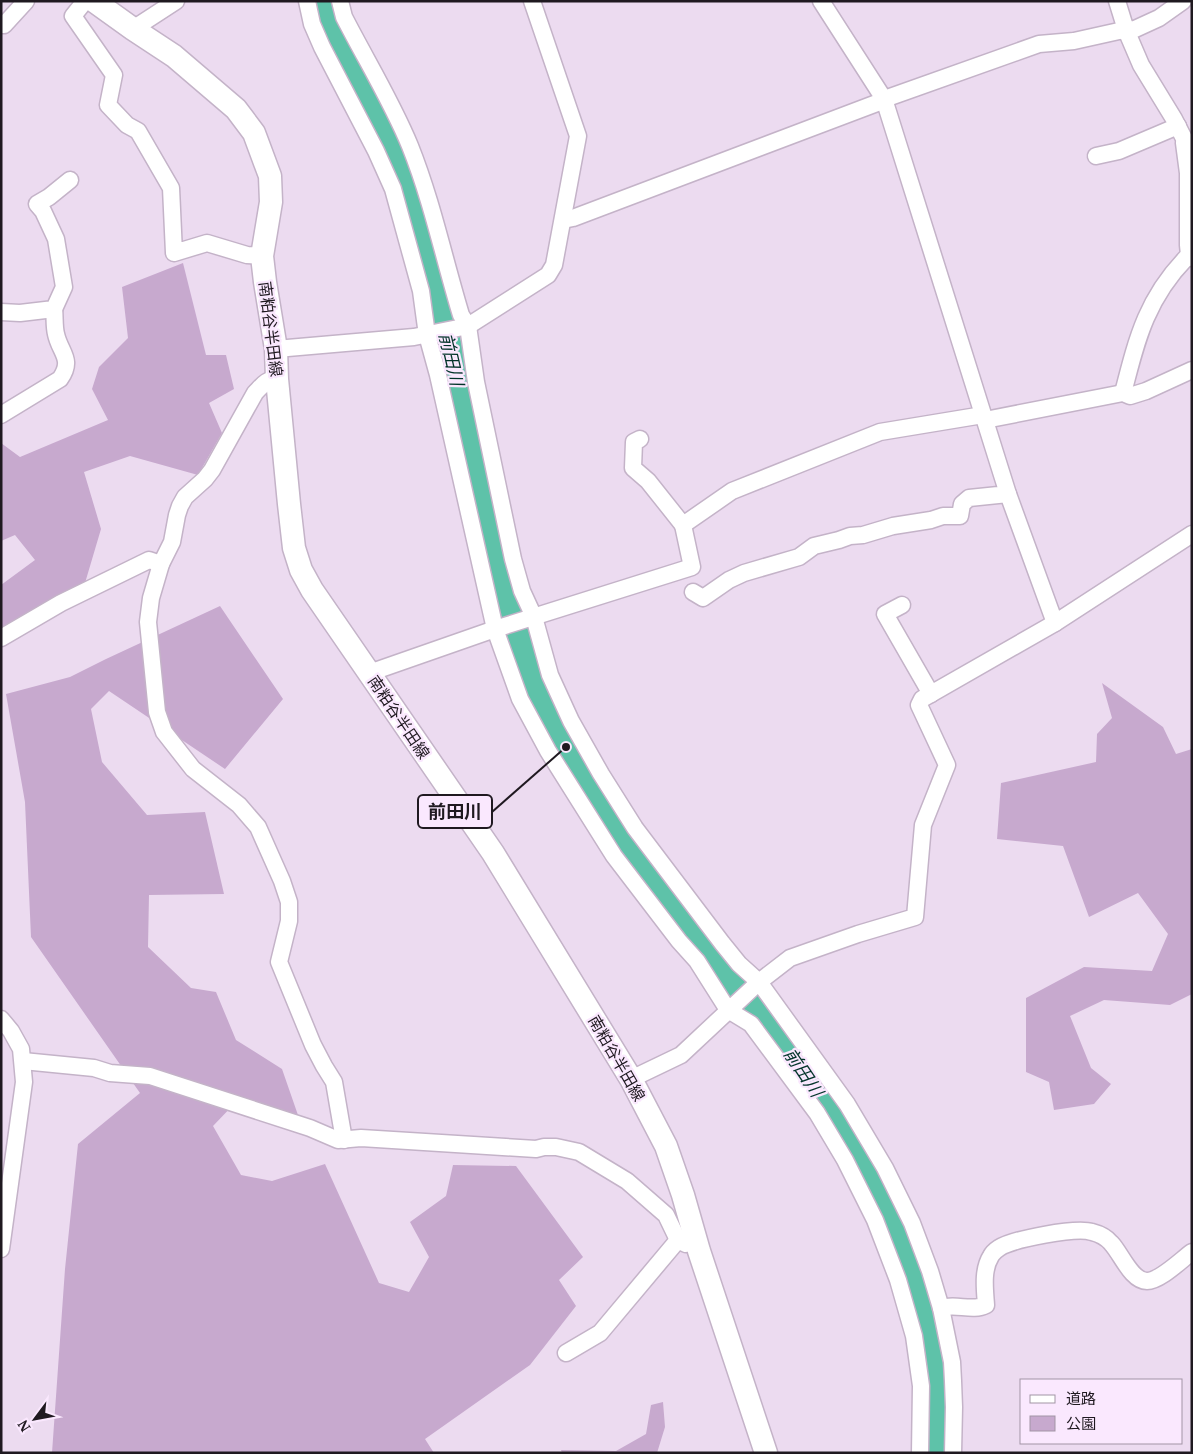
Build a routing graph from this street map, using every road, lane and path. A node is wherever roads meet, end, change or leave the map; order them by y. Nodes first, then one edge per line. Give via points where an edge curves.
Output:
1 (26, 1) edge
2 (85, 1) edge
3 (94, 1) edge
4 (176, 1) edge
5 (307, 1) edge
6 (340, 1) edge
7 (532, 1) edge
8 (821, 1) edge
9 (1118, 1) edge
10 (1183, 1) edge
11 (1, 26) edge
12 (133, 29) junction
13 (1126, 30) junction
14 (884, 100) junction
15 (1180, 132) junction
16 (1192, 154) edge
17 (1096, 156) dead end
18 (70, 180) dead end
19 (563, 220) junction
20 (262, 256) junction
21 (1190, 257) edge
22 (54, 309) junction
23 (1, 312) edge
24 (464, 326) junction
25 (427, 335) junction
26 (276, 349) junction
27 (1192, 370) edge
28 (277, 379) junction
29 (1123, 393) junction
30 (1, 415) edge
31 (984, 417) junction
32 (640, 439) dead end
33 (1008, 494) junction
34 (683, 524) junction
35 (1192, 534) edge
36 (161, 564) junction
37 (692, 567) junction
38 (902, 605) dead end
39 (530, 618) junction
40 (1054, 623) junction
41 (498, 628) junction
42 (1, 638) edge
43 (369, 673) junction
44 (930, 694) junction
45 (759, 982) junction
46 (728, 1010) junction
47 (1, 1019) edge
48 (23, 1061) junction
49 (631, 1079) junction
50 (344, 1140) junction
51 (678, 1240) junction
52 (1, 1249) edge
53 (699, 1251) junction
54 (1192, 1252) edge
55 (941, 1308) junction
56 (566, 1353) dead end
57 (766, 1453) edge
58 (920, 1453) edge
59 (952, 1453) edge

1 - 11 street
2 - 20 street via 74,16 114,75 108,105 127,125 138,131 171,188 174,253 207,242 247,255
3 - 12 main road, 南粕谷半田線
4 - 12 street
5 - 25 street via 322,47 393,189 420,291
6 - 24 street via 344,17 395,114 424,183
7 - 19 street via 578,136
8 - 14 street
9 - 13 street
10 - 13 street via 1159,18
12 - 20 main road, 南粕谷半田線 via 174,56 236,109 254,133 270,176 271,202
13 - 14 street via 1074,41 1039,44
13 - 15 street via 1141,65
14 - 19 street
14 - 31 street
15 - 16 street
15 - 17 street
15 - 21 street via 1188,168
18 - 22 street via 37,204 56,239 64,287
19 - 24 street via 554,266 548,275
20 - 26 main road, 南粕谷半田線
21 - 29 street via 1175,270 1152,305 1137,341
22 - 23 street
22 - 30 street via 56,334 66,356 66,370 60,379
24 - 25 street
24 - 39 street via 472,343 476,382 513,559
25 - 26 street
25 - 41 street
26 - 28 main road, 南粕谷半田線
27 - 29 street via 1146,391 1130,396
28 - 36 street via 264,384 255,393 212,470 185,498 177,515 172,542
28 - 43 main road, 南粕谷半田線 via 294,548 312,590
29 - 31 street
31 - 33 street
31 - 34 street via 880,432 732,491
32 - 34 street via 634,442 633,468 648,481
33 - 37 street via 969,498 962,504 960,516 943,516 893,526 814,546 799,557 729,580 703,598 692,598
33 - 40 street
34 - 37 street
35 - 40 street
36 - 42 street via 148,560 61,603
36 - 50 street via 148,622 157,712 164,732 193,769 239,805 258,828 278,872 289,902 289,921 279,962 313,1045 334,1082
37 - 39 street
38 - 44 street via 885,614
39 - 41 street
39 - 45 street via 550,675 601,774 635,828 722,943
40 - 44 street
41 - 43 street
41 - 46 street via 520,699 548,751 614,856 698,961
43 - 49 main road, 南粕谷半田線 via 494,853
44 - 45 street via 922,699 920,705 947,765 923,825 915,917 790,958
45 - 46 street
45 - 55 street via 847,1104 885,1168 912,1223
46 - 49 street via 681,1055
46 - 58 street via 751,1024 817,1112 875,1220 898,1280 914,1336 921,1386
47 - 48 street via 22,1049
48 - 50 street via 150,1076
48 - 52 street via 24,1082
49 - 53 main road, 南粕谷半田線 via 666,1146
50 - 51 street via 361,1138 556,1147 579,1152 628,1181 666,1214
51 - 53 street
51 - 56 street via 600,1333
53 - 57 main road, 南粕谷半田線
54 - 55 street via 1165,1273 1146,1281 1129,1270 1111,1242 1103,1236 1089,1230 1054,1232 1009,1244 991,1256 985,1282 986,1305 979,1308
55 - 59 street via 952,1372

